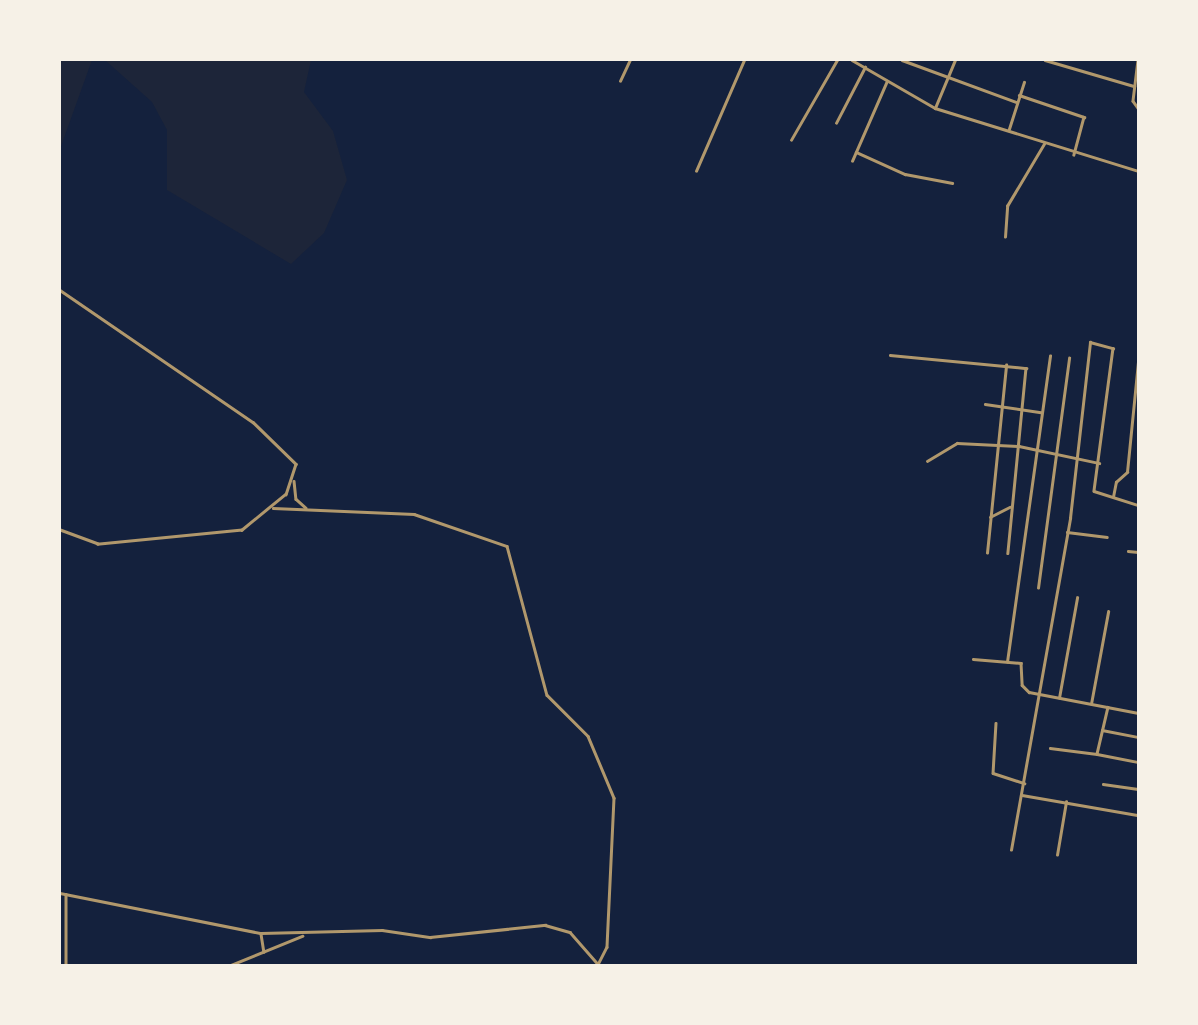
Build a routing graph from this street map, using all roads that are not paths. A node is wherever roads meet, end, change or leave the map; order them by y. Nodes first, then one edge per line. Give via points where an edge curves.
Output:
1 (630, 60) edge
2 (744, 60) edge
3 (837, 60) edge
4 (852, 60) edge
5 (903, 60) edge
6 (954, 60) edge
7 (1045, 60) edge
8 (1138, 60) edge
9 (865, 67) junction
10 (947, 76) junction
11 (887, 80) junction
12 (620, 81) dead end
13 (1024, 82) dead end
14 (1134, 86) junction
15 (1019, 95) junction
16 (1016, 102) junction
17 (935, 108) junction
18 (1139, 108) edge
19 (836, 123) dead end
20 (1009, 130) junction
21 (790, 140) dead end
22 (1044, 143) junction
23 (856, 152) junction
24 (1073, 155) junction
25 (852, 161) dead end
26 (1139, 171) edge
27 (696, 172) dead end
28 (952, 183) dead end
29 (1005, 237) dead end
30 (60, 290) edge
31 (890, 355) dead end
32 (1049, 356) dead end
33 (1069, 358) dead end
34 (1139, 362) edge
35 (1006, 366) junction
36 (985, 404) dead end
37 (1002, 407) junction
38 (1024, 410) junction
39 (1041, 412) junction
40 (999, 445) junction
41 (1019, 446) junction
42 (1038, 450) junction
43 (1059, 453) junction
44 (1077, 457) junction
45 (927, 461) dead end
46 (1098, 463) junction
47 (294, 478) junction
48 (1113, 497) junction
49 (1139, 505) edge
50 (1010, 507) junction
51 (273, 508) junction
52 (307, 509) junction
53 (990, 517) junction
54 (60, 530) edge
55 (1067, 533) junction
56 (1107, 537) dead end
57 (1128, 551) dead end
58 (987, 552) dead end
59 (1139, 552) edge
60 (1008, 553) dead end
61 (1038, 588) dead end
62 (1077, 598) dead end
63 (1108, 612) dead end
64 (973, 659) dead end
65 (1007, 662) junction
66 (1038, 694) junction
67 (1059, 698) junction
68 (1091, 704) junction
69 (1108, 707) junction
70 (1139, 713) edge
71 (996, 723) dead end
72 (1102, 730) junction
73 (1139, 737) edge
74 (1050, 748) dead end
75 (1097, 754) junction
76 (1139, 762) edge
77 (1024, 783) junction
78 (1103, 784) dead end
79 (1139, 789) edge
80 (1022, 795) junction
81 (1066, 802) junction
82 (1139, 815) edge
83 (1011, 850) dead end
84 (1057, 855) dead end
85 (60, 893) edge
86 (66, 894) junction
87 (261, 933) junction
88 (303, 935) junction
89 (264, 952) junction
90 (66, 965) edge
91 (231, 965) edge
92 (598, 965) edge

1 - 12 street
2 - 27 street
3 - 21 street
4 - 9 street
5 - 10 street
6 - 10 street
7 - 14 street
8 - 14 street
9 - 11 street
9 - 19 street
10 - 16 street
10 - 17 street
11 - 17 street
11 - 23 street
13 - 15 street
14 - 18 street
15 - 16 street
15 - 24 street via 1084,117
16 - 20 street
17 - 20 street
20 - 22 street
22 - 24 street
22 - 29 street via 1007,206
23 - 25 street
23 - 28 street via 905,174
24 - 26 street
30 - 47 street via 253,422 296,464
31 - 35 street
32 - 39 street
33 - 43 street
34 - 48 street via 1127,472 1115,482
35 - 37 street
35 - 38 street via 1026,368
36 - 37 street
37 - 38 street
37 - 40 street
38 - 39 street
38 - 41 street
39 - 42 street
40 - 41 street
40 - 45 street via 957,443
40 - 53 street
41 - 42 street
41 - 50 street
42 - 43 street
42 - 65 street
43 - 44 street
43 - 61 street
44 - 46 street
44 - 46 street via 1090,342 1113,348
44 - 55 street
46 - 48 street via 1094,491
47 - 51 street
47 - 52 street via 296,499
48 - 49 street
50 - 53 street
50 - 60 street
51 - 52 street
51 - 54 street via 242,530 219,535 97,544
52 - 92 street via 414,513 507,547 547,695 588,736 614,798 607,947
53 - 58 street
55 - 56 street
55 - 66 street
57 - 59 street
62 - 67 street
63 - 68 street
64 - 65 street
65 - 66 street via 1023,665 1023,689
66 - 67 street
66 - 77 street
67 - 68 street
68 - 69 street
69 - 70 street
69 - 72 street
71 - 77 street via 993,773
72 - 73 street
72 - 75 street
74 - 75 street
75 - 76 street
77 - 80 street
78 - 79 street
80 - 81 street
80 - 83 street
81 - 82 street
81 - 84 street
85 - 86 street
86 - 87 street
86 - 90 street
87 - 88 street
87 - 89 street
88 - 89 street
88 - 92 street via 382,930 430,937 545,925 577,937
89 - 91 street

